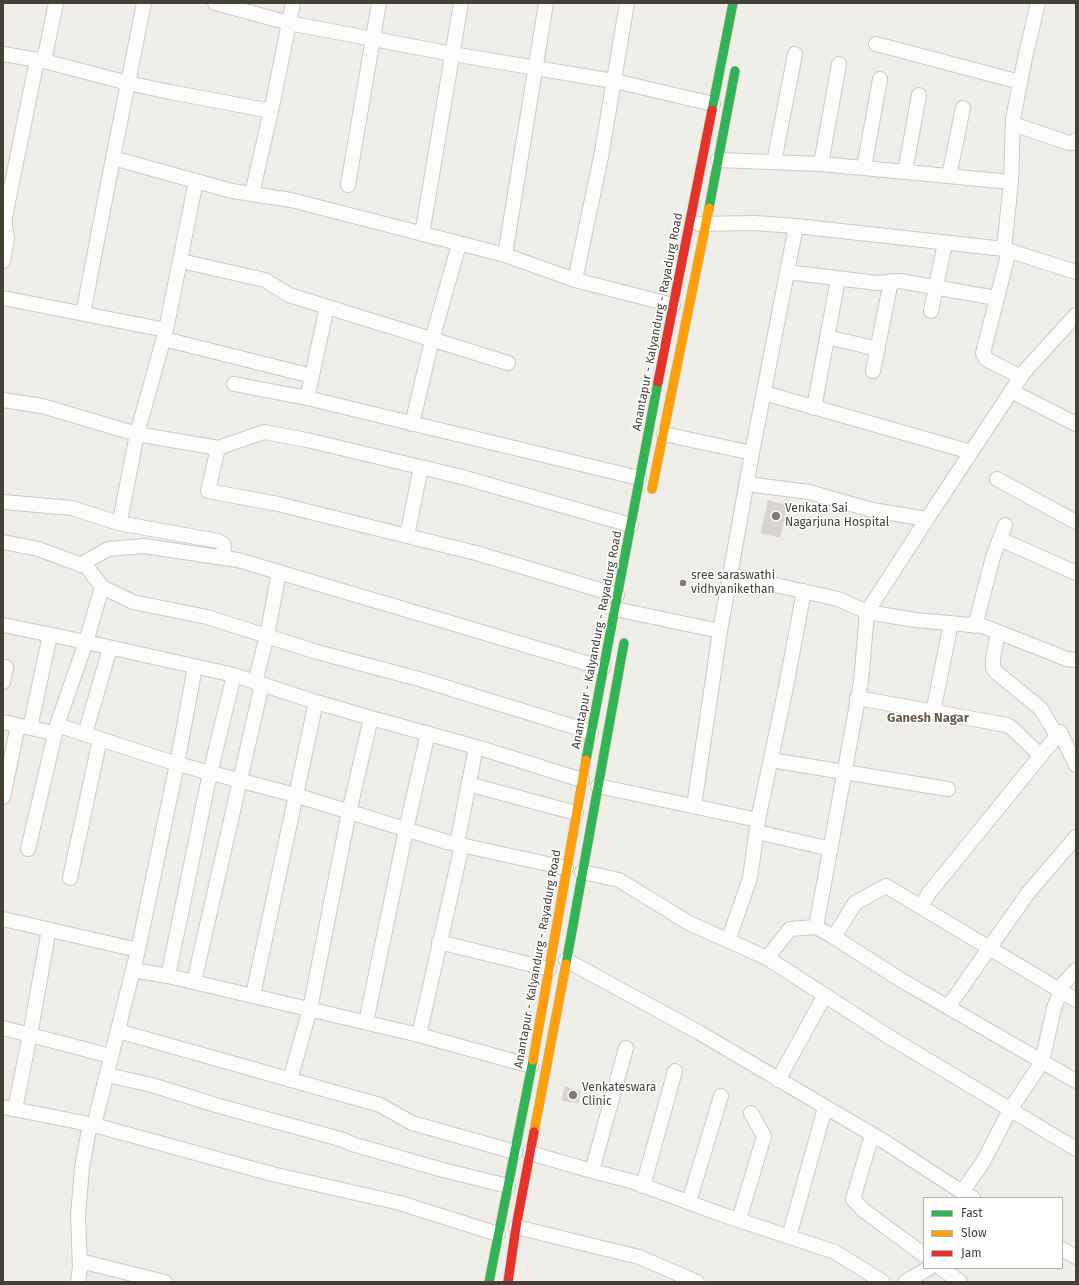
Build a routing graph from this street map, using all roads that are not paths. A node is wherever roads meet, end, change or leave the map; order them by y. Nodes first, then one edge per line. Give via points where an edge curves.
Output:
1 (56, 3) edge
2 (144, 3) edge
3 (215, 3) edge
4 (293, 3) edge
5 (379, 3) edge
6 (462, 3) edge
7 (546, 3) edge
8 (627, 3) edge
9 (733, 3) edge
10 (1038, 3) edge
11 (289, 23) junction
12 (373, 39) junction
13 (876, 44) dead end
14 (3, 54) edge
15 (452, 54) junction
16 (795, 54) dead end
17 (41, 60) junction
18 (736, 62) dead end
19 (839, 64) dead end
20 (536, 68) junction
21 (880, 79) dead end
22 (613, 81) junction
23 (1020, 82) junction
24 (128, 83) junction
25 (919, 95) dead end
26 (713, 104) junction
27 (963, 108) dead end
28 (271, 111) junction
29 (1013, 124) junction
30 (1076, 140) edge
31 (113, 158) junction
32 (718, 160) junction
33 (774, 162) junction
34 (821, 164) junction
35 (864, 168) junction
36 (905, 172) junction
37 (950, 176) junction
38 (196, 181) junction
39 (1011, 182) junction
40 (348, 185) dead end
41 (252, 194) junction
42 (690, 223) junction
43 (706, 224) junction
44 (796, 226) junction
45 (422, 234) junction
46 (945, 243) junction
47 (459, 244) junction
48 (1007, 250) junction
49 (504, 255) junction
50 (3, 261) edge
51 (181, 261) junction
52 (787, 272) junction
53 (1076, 272) edge
54 (838, 278) junction
55 (575, 280) junction
56 (891, 281) junction
57 (936, 287) junction
58 (3, 298) edge
59 (996, 298) junction
60 (673, 306) junction
61 (327, 307) junction
62 (931, 311) dead end
63 (83, 314) junction
64 (1076, 315) edge
65 (165, 334) junction
66 (827, 337) junction
67 (432, 340) junction
68 (878, 349) junction
69 (508, 363) dead end
70 (873, 371) dead end
71 (312, 376) junction
72 (1021, 377) junction
73 (234, 384) dead end
74 (1011, 391) junction
75 (764, 394) junction
76 (307, 398) junction
77 (3, 400) edge
78 (814, 408) junction
79 (412, 424) junction
80 (1076, 424) edge
81 (137, 434) junction
82 (664, 434) junction
83 (218, 448) junction
84 (971, 452) junction
85 (752, 453) junction
86 (421, 467) junction
87 (639, 478) junction
88 (997, 479) dead end
89 (747, 484) junction
90 (651, 498) dead end
91 (3, 502) edge
92 (927, 519) junction
93 (1076, 522) edge
94 (118, 523) junction
95 (630, 525) junction
96 (1005, 525) dead end
97 (407, 536) junction
98 (1000, 539) junction
99 (3, 542) edge
100 (223, 558) junction
101 (80, 565) junction
102 (279, 572) junction
103 (1076, 573) edge
104 (730, 575) junction
105 (102, 587) junction
106 (804, 591) junction
107 (616, 602) junction
108 (867, 612) junction
109 (951, 623) junction
110 (3, 625) edge
111 (975, 626) junction
112 (720, 631) junction
113 (998, 632) junction
114 (50, 635) junction
115 (625, 635) dead end
116 (266, 636) junction
117 (86, 642) junction
118 (110, 648) junction
119 (1076, 660) edge
120 (3, 667) edge
121 (195, 667) junction
122 (603, 668) junction
123 (234, 676) junction
124 (3, 682) edge
125 (258, 683) junction
126 (858, 698) junction
127 (316, 702) junction
128 (933, 712) junction
129 (371, 718) junction
130 (3, 722) edge
131 (24, 726) junction
132 (56, 729) junction
133 (591, 732) junction
134 (85, 734) junction
135 (428, 734) junction
136 (1057, 736) junction
137 (100, 739) junction
138 (476, 747) junction
139 (1041, 756) junction
140 (771, 760) junction
141 (177, 764) junction
142 (1076, 765) edge
143 (844, 772) junction
144 (210, 773) junction
145 (582, 780) junction
146 (240, 781) junction
147 (468, 784) junction
148 (598, 786) junction
149 (948, 789) dead end
150 (295, 795) junction
151 (3, 797) edge
152 (694, 806) junction
153 (349, 812) junction
154 (576, 813) junction
155 (758, 826) junction
156 (406, 830) junction
157 (1076, 837) edge
158 (459, 845) junction
159 (28, 849) dead end
160 (831, 849) junction
161 (566, 868) junction
162 (582, 872) junction
163 (70, 878) dead end
164 (921, 906) junction
165 (3, 919) edge
166 (816, 927) junction
167 (49, 929) junction
168 (834, 937) junction
169 (728, 940) junction
170 (439, 942) junction
171 (990, 948) junction
172 (138, 950) junction
173 (767, 958) junction
174 (566, 960) junction
175 (549, 969) junction
176 (133, 970) junction
177 (1076, 970) edge
178 (168, 976) junction
179 (194, 982) junction
180 (1061, 990) junction
181 (253, 995) junction
182 (825, 995) junction
183 (1076, 1000) edge
184 (948, 1007) junction
185 (310, 1009) junction
186 (366, 1022) junction
187 (3, 1028) edge
188 (118, 1031) junction
189 (30, 1035) junction
190 (419, 1035) junction
191 (626, 1048) dead end
192 (111, 1056) junction
193 (1042, 1062) junction
194 (531, 1066) junction
195 (675, 1071) dead end
196 (106, 1074) junction
197 (290, 1080) junction
198 (778, 1080) junction
199 (1076, 1081) edge
200 (720, 1096) dead end
201 (9, 1108) edge
202 (825, 1108) junction
203 (1010, 1110) junction
204 (752, 1113) dead end
205 (92, 1124) junction
206 (872, 1135) junction
207 (1076, 1149) edge
208 (515, 1152) junction
209 (530, 1152) junction
210 (592, 1172) junction
211 (508, 1186) junction
212 (643, 1186) junction
213 (967, 1195) edge
214 (689, 1202) junction
215 (739, 1220) junction
216 (516, 1227) junction
217 (498, 1234) junction
218 (789, 1237) junction
219 (1063, 1250) edge
220 (923, 1254) edge
221 (1076, 1258) edge
222 (80, 1261) junction
223 (927, 1269) edge
224 (942, 1269) edge
225 (78, 1282) edge
226 (165, 1282) edge
227 (489, 1282) edge
228 (508, 1282) edge
229 (697, 1282) edge
230 (883, 1282) edge
231 (905, 1282) edge
232 (960, 1282) edge

1 - 17 street
2 - 24 street
3 - 11 street
4 - 11 street
5 - 12 street
6 - 15 street
7 - 20 street
8 - 22 street
9 - 26 highway, Anantapur - Kalyandurg - Rayadurg Road
10 - 23 street
11 - 12 street
11 - 28 street
12 - 15 street
12 - 40 street
13 - 23 street
14 - 17 street
15 - 20 street
15 - 45 street
16 - 33 street
17 - 24 street
17 - 50 street via 5,216 7,238
18 - 32 highway
19 - 34 street
20 - 22 street
20 - 49 street
21 - 35 street
22 - 26 street
22 - 55 street via 601,157
23 - 29 street
24 - 28 street
24 - 31 street
25 - 36 street
26 - 42 highway, Anantapur - Kalyandurg - Rayadurg Road
27 - 37 street
28 - 41 street
29 - 30 street via 1069,143
29 - 39 street
31 - 38 street
31 - 63 street
32 - 33 street
32 - 43 highway
33 - 34 street
34 - 35 street
35 - 36 street
36 - 37 street
37 - 39 street
38 - 41 street
38 - 51 street
39 - 48 street
41 - 45 street via 291,200
42 - 43 street
42 - 60 highway, Anantapur - Kalyandurg - Rayadurg Road
43 - 44 street via 754,223
43 - 82 highway
44 - 46 street
44 - 52 street
45 - 47 street
46 - 48 street
46 - 57 street
47 - 49 street
47 - 67 street
48 - 53 street
48 - 59 street
49 - 55 street
51 - 61 street via 265,280 289,295
51 - 65 street
52 - 54 street
52 - 75 street
54 - 56 street via 877,283
54 - 66 street
55 - 60 street
56 - 57 street via 900,280
56 - 68 street
57 - 59 street
57 - 62 street
58 - 63 street
59 - 72 street via 983,349 984,356
60 - 87 highway, Anantapur - Kalyandurg - Rayadurg Road
61 - 67 street
61 - 71 street
63 - 65 street
64 - 72 street
65 - 71 street
65 - 81 street
66 - 68 street
66 - 78 street
67 - 69 street
67 - 79 street
68 - 70 street
71 - 76 street
72 - 74 street
73 - 76 street
74 - 80 street
74 - 84 street
75 - 78 street
75 - 85 street
76 - 79 street
77 - 81 street via 42,406
78 - 84 street
79 - 87 street
81 - 83 street
81 - 94 street
82 - 85 street
82 - 90 highway
83 - 86 street via 264,432
83 - 97 street via 208,491 278,504
84 - 92 street
85 - 89 street
86 - 95 street
86 - 97 street
87 - 95 highway, Anantapur - Kalyandurg - Rayadurg Road
88 - 93 street
89 - 92 street via 809,492 872,510
89 - 104 street
91 - 94 street via 72,508
92 - 108 street
94 - 100 street via 218,541 223,544
95 - 107 highway, Anantapur - Kalyandurg - Rayadurg Road
96 - 98 street
97 - 107 street via 476,553
98 - 103 street
98 - 111 street
99 - 101 street via 38,549
100 - 101 street via 144,546 108,549
100 - 102 street
101 - 105 street via 87,567
102 - 116 street
102 - 122 street
104 - 106 street
104 - 112 street
105 - 116 street via 133,602 207,617
105 - 117 street
106 - 108 street via 838,599
106 - 140 street
107 - 112 street via 629,613
107 - 122 highway, Anantapur - Kalyandurg - Rayadurg Road
108 - 109 street
108 - 126 street
109 - 111 street
109 - 128 street
110 - 114 street
111 - 113 street via 983,626
112 - 152 street
113 - 119 street
113 - 136 street via 993,668 1040,709
114 - 117 street
114 - 131 street
115 - 148 highway
116 - 125 street
116 - 133 street
117 - 118 street
117 - 132 street
118 - 121 street
118 - 134 street
120 - 124 street via 6,667
121 - 123 street
121 - 141 street
122 - 133 highway, Anantapur - Kalyandurg - Rayadurg Road
123 - 125 street
123 - 144 street
125 - 127 street
125 - 146 street
126 - 128 street
126 - 143 street
127 - 129 street
127 - 150 street
128 - 139 street via 1007,725
129 - 135 street
129 - 153 street
130 - 131 street
131 - 132 street
131 - 151 street
132 - 134 street
132 - 159 street
133 - 145 highway, Anantapur - Kalyandurg - Rayadurg Road
134 - 137 street
135 - 138 street
135 - 156 street
136 - 139 street
136 - 142 street via 1060,732
137 - 141 street
137 - 163 street
138 - 145 street
138 - 147 street
139 - 164 street
140 - 143 street
140 - 155 street
141 - 144 street
141 - 172 street
143 - 149 street
143 - 160 street
144 - 146 street
144 - 178 street
145 - 154 highway, Anantapur - Kalyandurg - Rayadurg Road
146 - 150 street
146 - 179 street
147 - 154 street
147 - 158 street
148 - 152 street
148 - 162 highway
150 - 153 street
150 - 181 street
152 - 155 street
153 - 156 street
153 - 185 street
154 - 161 highway, Anantapur - Kalyandurg - Rayadurg Road
155 - 160 street
155 - 169 street via 750,878
156 - 158 street
156 - 186 street
157 - 171 street via 1028,893
158 - 161 street
158 - 170 street
160 - 166 street
161 - 175 highway, Anantapur - Kalyandurg - Rayadurg Road
162 - 169 street via 619,880 689,923
162 - 174 highway
164 - 168 street via 886,886 854,903
164 - 171 street
165 - 167 street
166 - 168 street
166 - 173 street via 790,929
167 - 172 street
167 - 189 street
168 - 184 street
169 - 173 street
170 - 175 street
170 - 190 street
171 - 180 street
171 - 184 street
172 - 176 street
173 - 182 street
174 - 198 street via 700,1033
174 - 209 highway
175 - 194 highway, Anantapur - Kalyandurg - Rayadurg Road
176 - 178 street
176 - 188 street
177 - 180 street
178 - 179 street
179 - 181 street
180 - 183 street
180 - 193 street via 1054,1008
181 - 185 street
182 - 198 street
182 - 203 street
184 - 193 street
185 - 186 street
185 - 197 street
186 - 190 street
187 - 189 street
188 - 192 street
188 - 197 street
189 - 192 street
189 - 201 street
190 - 194 street
191 - 210 street
192 - 196 street
193 - 199 street
193 - 203 street
194 - 208 highway, Anantapur - Kalyandurg - Rayadurg Road
195 - 212 street
196 - 205 street
196 - 211 street via 152,1085 443,1170
197 - 208 street via 380,1106 424,1127
198 - 202 street
200 - 214 street
201 - 205 street
202 - 206 street
202 - 218 street
203 - 207 street
203 - 213 street
204 - 215 street via 764,1136
205 - 217 street via 272,1174 400,1203
205 - 222 street via 82,1166 78,1216
206 - 213 street
206 - 220 street via 853,1199 863,1210
208 - 211 highway, Anantapur - Kalyandurg - Rayadurg Road
209 - 210 street
209 - 216 highway
210 - 212 street
211 - 217 highway, Anantapur - Kalyandurg - Rayadurg Road
212 - 214 street
214 - 215 street
215 - 218 street
216 - 228 highway
216 - 229 street via 639,1256
217 - 227 highway, Anantapur - Kalyandurg - Rayadurg Road
218 - 230 street via 835,1252
219 - 221 street
222 - 225 street
222 - 226 street
223 - 231 street
224 - 232 street

